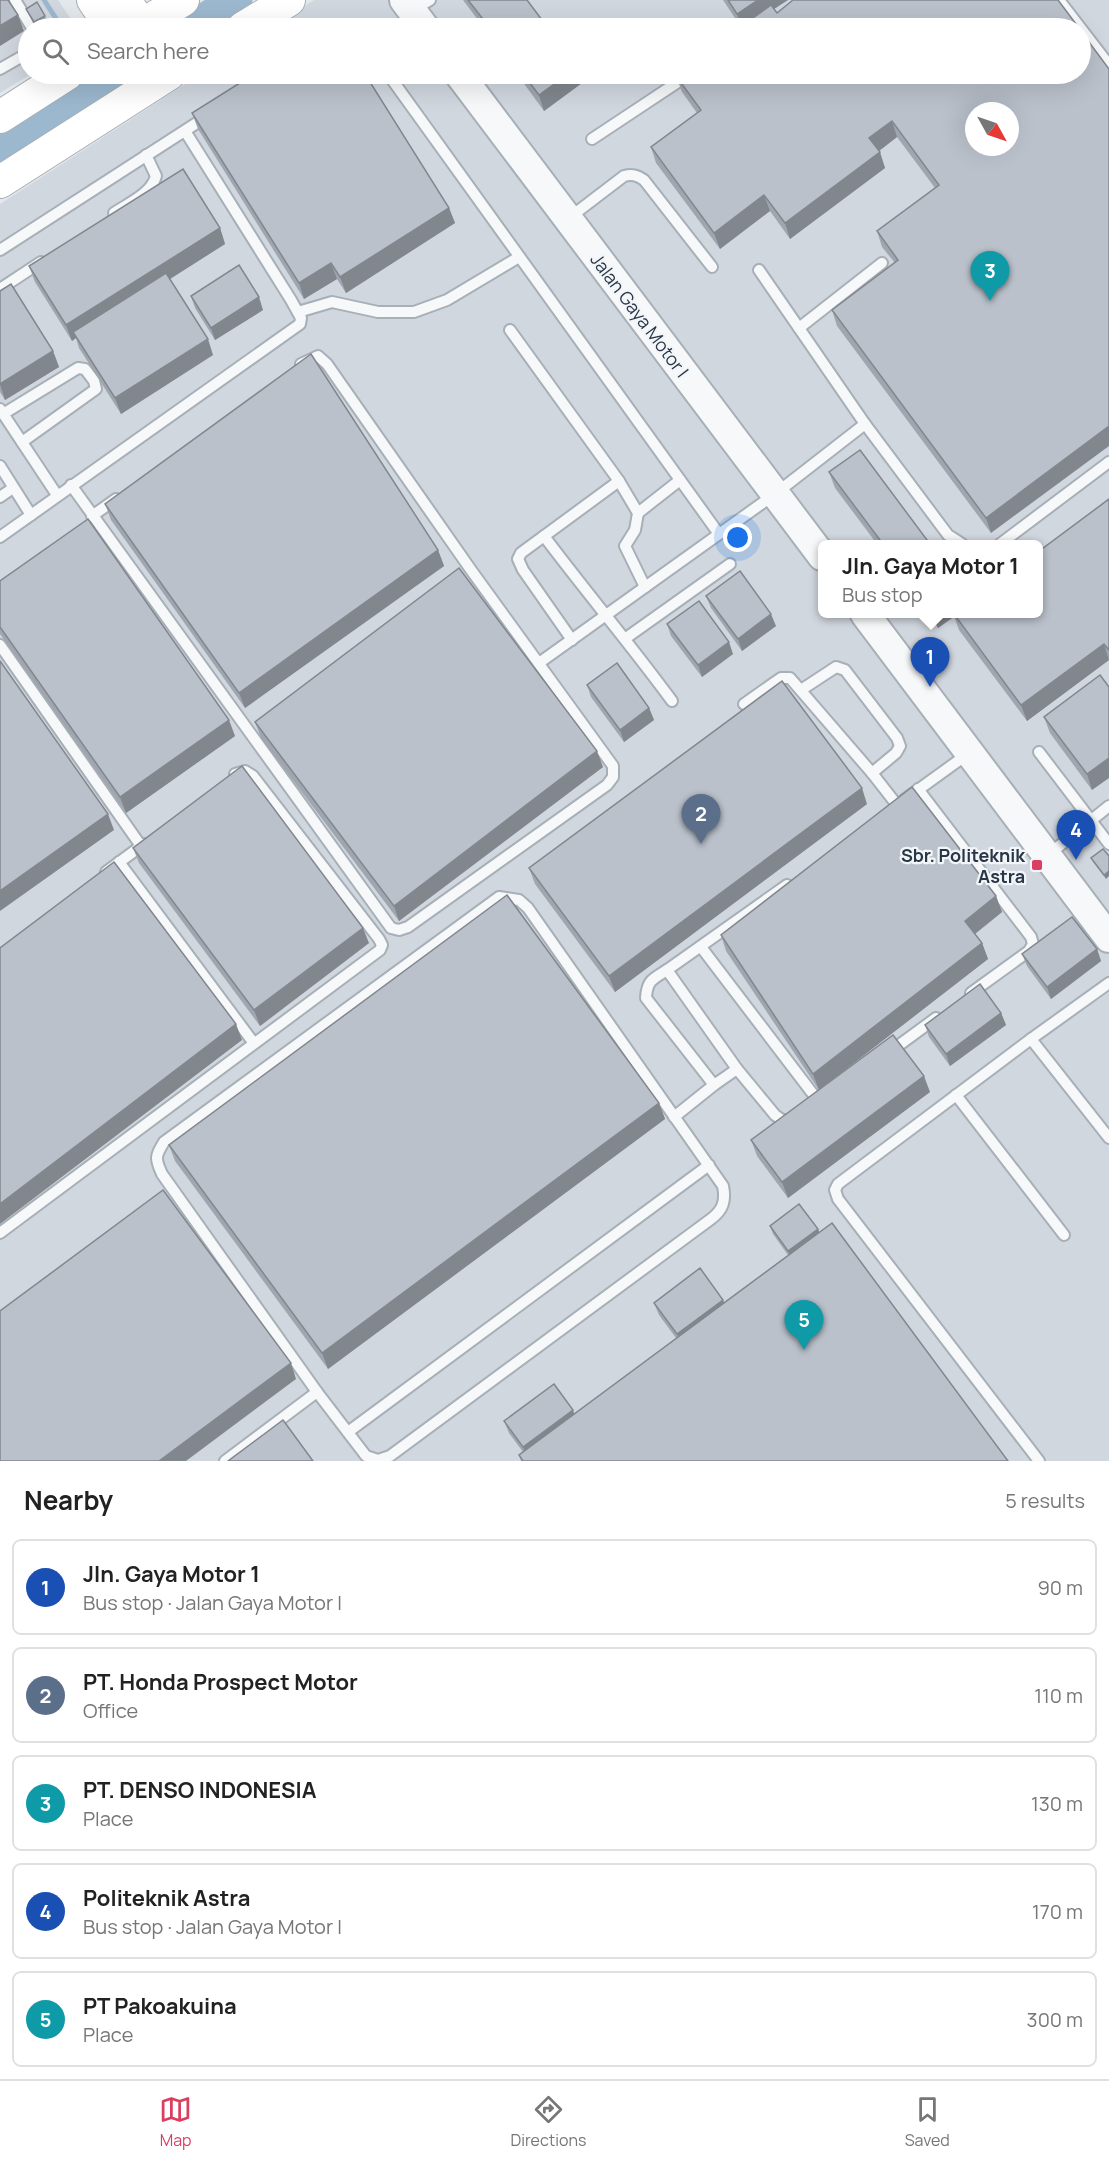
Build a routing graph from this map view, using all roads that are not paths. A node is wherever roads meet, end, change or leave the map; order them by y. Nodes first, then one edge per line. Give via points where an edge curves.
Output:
1 (15, 0) edge
2 (93, 0) edge
3 (183, 0) edge
4 (289, 0) edge
5 (1059, 0) edge
6 (26, 18) edge
7 (125, 18) edge
8 (141, 18) edge
9 (259, 18) edge
10 (1073, 18) edge
11 (1091, 42) edge
12 (18, 59) edge
13 (1109, 65) edge
14 (0, 69) edge
15 (52, 84) edge
16 (141, 84) edge
17 (395, 84) edge
18 (467, 84) edge
19 (675, 84) edge
20 (214, 112) edge
21 (0, 117) edge
22 (185, 131) junction
23 (592, 139) dead end
24 (146, 155) junction
25 (0, 182) edge
26 (109, 216) edge
27 (568, 219) junction
28 (0, 250) edge
29 (50, 256) edge
30 (519, 257) junction
31 (882, 263) dead end
32 (712, 267) dead end
33 (759, 270) dead end
34 (0, 290) edge
35 (298, 312) junction
36 (799, 328) junction
37 (510, 330) dead end
38 (294, 369) edge
39 (1, 411) edge
40 (865, 424) junction
41 (22, 442) junction
42 (1109, 462) edge
43 (0, 466) edge
44 (680, 480) junction
45 (619, 482) junction
46 (71, 485) junction
47 (13, 488) junction
48 (124, 493) edge
49 (775, 494) junction
50 (57, 495) junction
51 (0, 497) edge
52 (638, 513) junction
53 (31, 515) junction
54 (92, 516) junction
55 (719, 534) junction
56 (544, 536) junction
57 (0, 537) edge
58 (956, 540) edge
59 (1005, 540) edge
60 (818, 551) edge
61 (730, 564) dead end
62 (471, 570) junction
63 (461, 578) edge
64 (645, 587) junction
65 (605, 616) junction
66 (868, 618) edge
67 (626, 638) junction
68 (572, 640) junction
69 (0, 645) edge
70 (539, 663) junction
71 (801, 690) junction
72 (672, 701) dead end
73 (744, 704) dead end
74 (260, 727) edge
75 (250, 734) junction
76 (969, 752) junction
77 (1039, 752) dead end
78 (872, 773) junction
79 (227, 781) edge
80 (918, 789) junction
81 (1109, 806) edge
82 (1091, 820) junction
83 (151, 839) edge
84 (1109, 844) edge
85 (141, 846) junction
86 (1047, 856) junction
87 (119, 862) junction
88 (100, 876) edge
89 (794, 879) edge
90 (1107, 932) edge
91 (701, 947) junction
92 (667, 970) junction
93 (1109, 983) edge
94 (962, 999) edge
95 (943, 1013) edge
96 (1031, 1039) junction
97 (254, 1042) junction
98 (886, 1054) edge
99 (737, 1069) junction
100 (714, 1085) junction
101 (828, 1095) edge
102 (956, 1095) junction
103 (810, 1108) junction
104 (674, 1117) junction
105 (1109, 1138) edge
106 (708, 1165) junction
107 (0, 1233) edge
108 (1064, 1235) dead end
109 (317, 1392) junction
110 (348, 1432) junction
111 (225, 1461) edge
112 (1039, 1461) edge

1 - 6 lane
2 - 7 main road
3 - 8 main road
4 - 9 main road
5 - 10 lane
11 - 13 lane
12 - 14 lane
15 - 21 main road
16 - 25 main road
17 - 30 lane
18 - 27 street, Jalan Gaya Motor I
19 - 23 lane
20 - 22 lane
22 - 24 lane
22 - 35 lane
24 - 26 lane via 156,176 154,183
24 - 28 lane
27 - 32 lane via 624,176 638,176
27 - 49 street, Jalan Gaya Motor I
29 - 34 lane
30 - 35 lane via 447,300 414,312 378,312 332,302
30 - 44 lane
31 - 36 lane
33 - 36 lane
35 - 46 lane via 301,318 296,328
36 - 40 lane
37 - 45 lane
38 - 62 lane via 318,357 327,364
39 - 41 lane
39 - 41 lane via 78,368 85,369 94,381 96,389
40 - 49 lane
40 - 58 lane via 948,535
41 - 50 lane
42 - 59 lane
43 - 47 lane
44 - 52 lane
44 - 55 lane
45 - 52 lane
45 - 56 lane
46 - 50 lane
46 - 54 lane
47 - 51 lane
47 - 53 lane
48 - 54 lane
49 - 55 lane
49 - 60 street, Jalan Gaya Motor I
50 - 53 lane
52 - 64 lane via 635,530 625,546
53 - 57 lane
54 - 75 lane
55 - 64 lane
56 - 65 lane
56 - 68 lane via 518,559
61 - 67 lane
62 - 63 lane
62 - 70 lane
64 - 65 lane
65 - 67 lane
65 - 68 lane
66 - 76 street
67 - 72 lane
68 - 70 lane
69 - 85 lane
70 - 75 lane via 613,766 613,777 399,930 391,928
71 - 73 lane via 790,678 781,678
71 - 78 lane
71 - 78 lane via 836,667 845,670 900,746
74 - 75 lane
76 - 80 lane
76 - 86 street
77 - 82 lane
78 - 80 lane via 892,808
79 - 97 lane via 244,771 253,776 382,945
80 - 94 lane via 1033,944 1029,951
81 - 82 lane
82 - 84 lane
82 - 86 lane
83 - 85 lane
85 - 87 lane
86 - 90 street
87 - 88 lane
87 - 97 lane
89 - 91 lane
91 - 92 lane
91 - 103 lane
92 - 99 lane
92 - 100 lane via 651,980 646,998
93 - 96 lane
95 - 98 lane
96 - 102 lane
96 - 105 lane
97 - 107 lane
99 - 100 lane
99 - 103 lane via 782,1120 791,1121
100 - 104 lane
101 - 103 lane
102 - 108 lane
102 - 112 lane via 835,1190 838,1199
104 - 106 lane
104 - 109 lane via 528,908 519,900 500,897 164,1142 156,1154 162,1174
106 - 110 lane
106 - 110 lane via 723,1186 724,1204 720,1212 692,1233 390,1456 378,1460 366,1456
109 - 110 lane
109 - 111 lane

